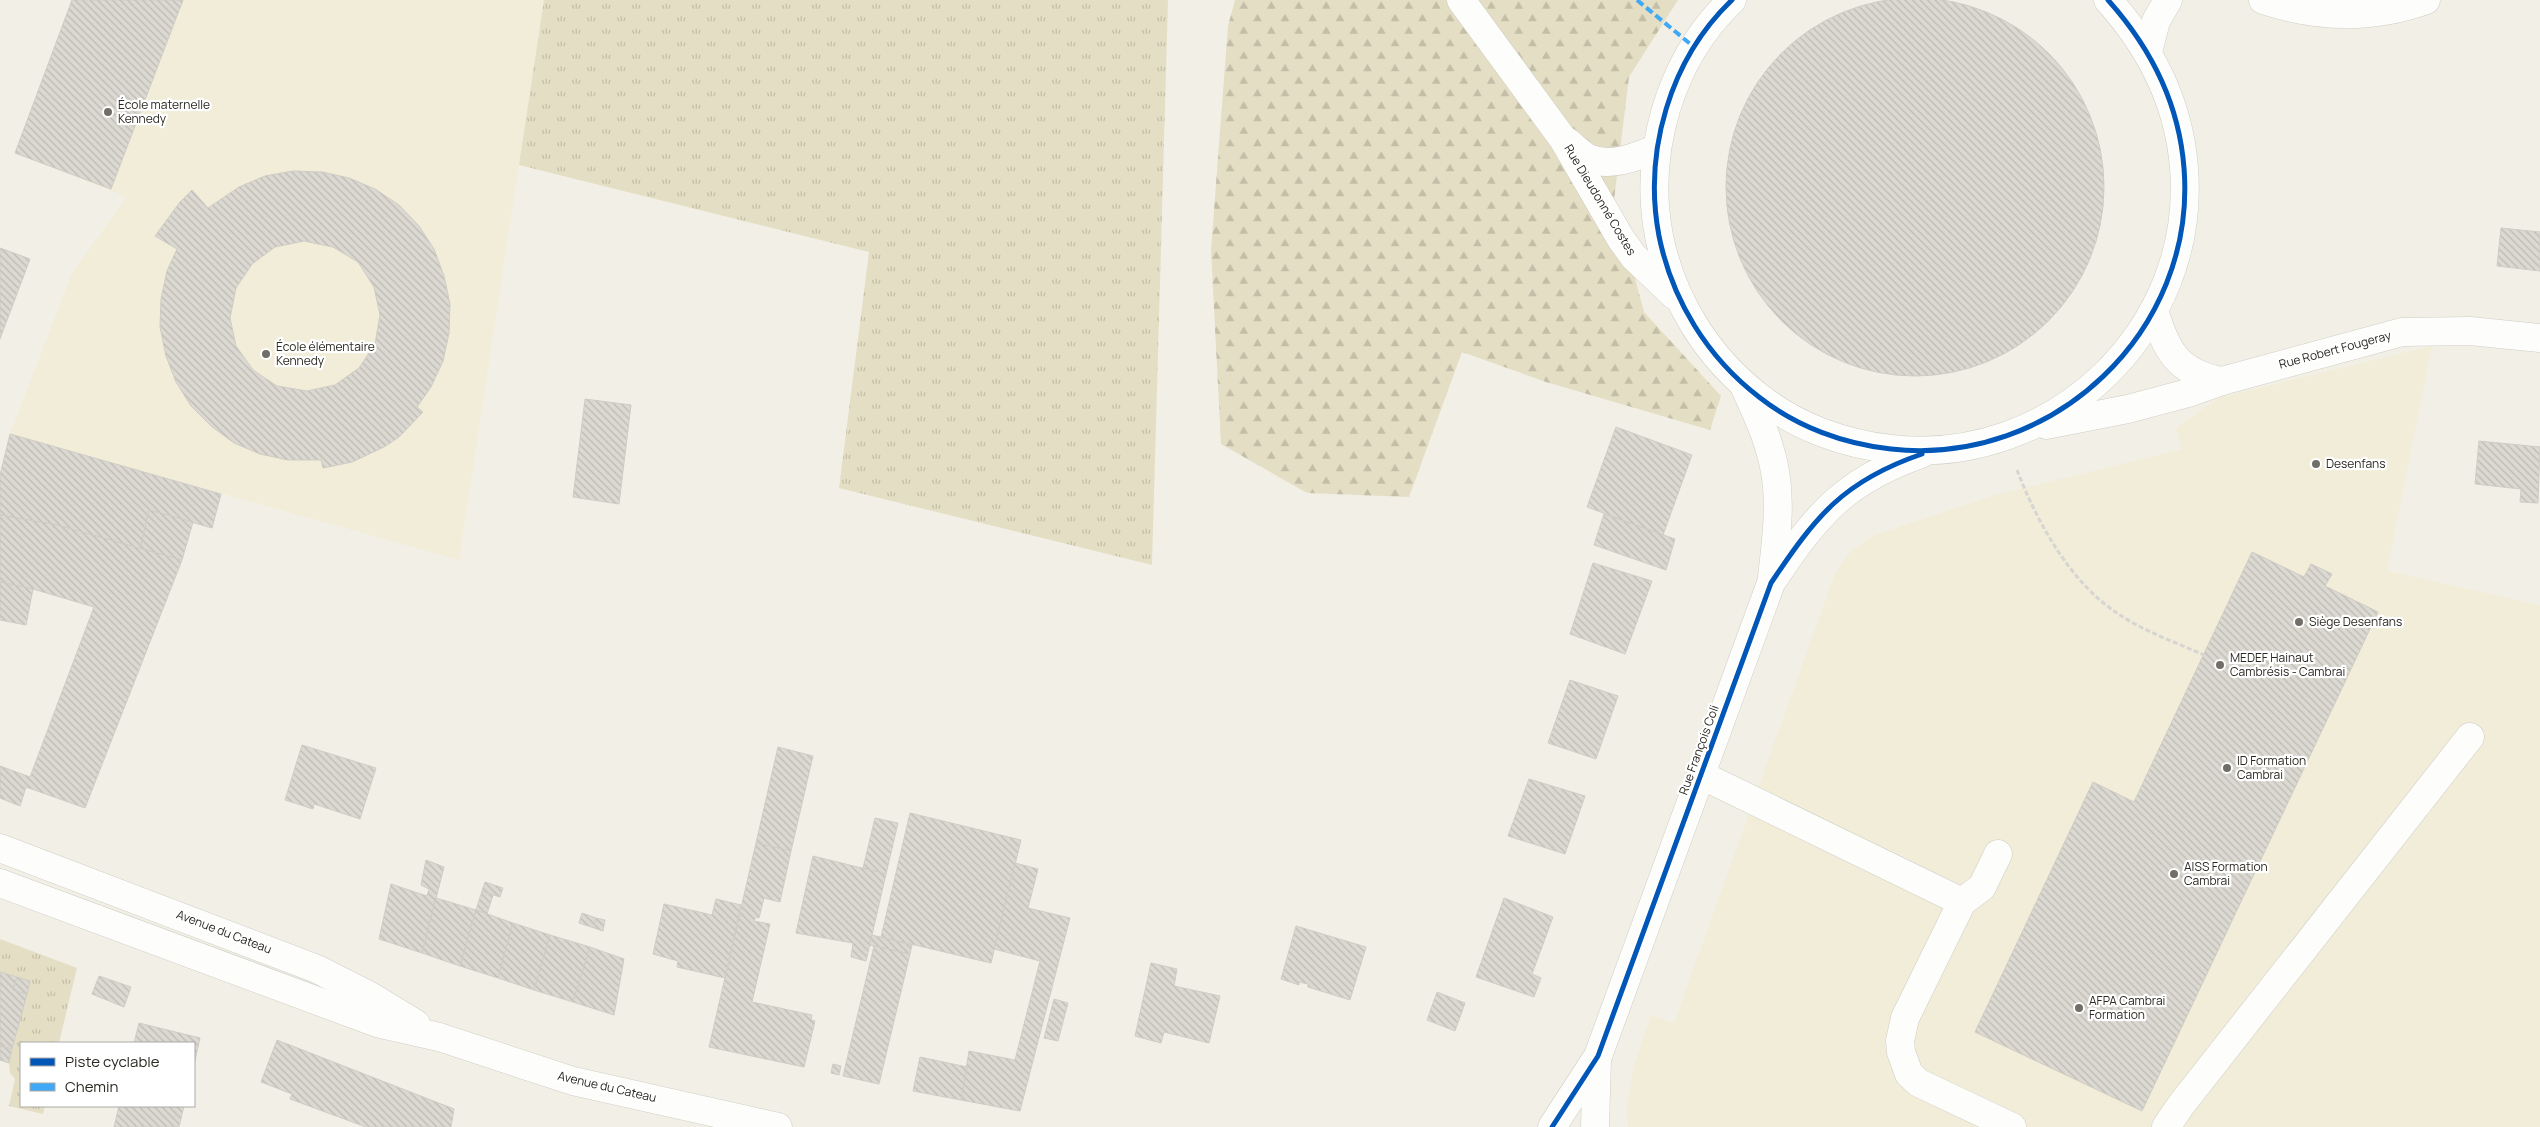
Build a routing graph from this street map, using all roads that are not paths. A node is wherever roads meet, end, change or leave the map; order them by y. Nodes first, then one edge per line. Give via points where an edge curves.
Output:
1 (1461, 0) edge
2 (1732, 0) edge
3 (2108, 0) edge
4 (2168, 0) edge
5 (2263, 0) edge
6 (2426, 0) edge
7 (2148, 52) junction
8 (1563, 139) junction
9 (1657, 148) junction
10 (1680, 301) junction
11 (2154, 310) junction
12 (2540, 338) edge
13 (2222, 381) junction
14 (1744, 385) junction
15 (2016, 433) junction
16 (1930, 451) junction
17 (1771, 583) junction
18 (2470, 737) dead end
19 (1700, 775) junction
20 (0, 848) edge
21 (1998, 854) dead end
22 (0, 883) edge
23 (1962, 902) junction
24 (439, 1037) junction
25 (1598, 1056) junction
26 (1556, 1124) edge
27 (778, 1127) edge
28 (1594, 1127) edge
29 (2012, 1127) edge
30 (2166, 1127) edge

1 - 8 street, Rue Dieudonné Costes
2 - 9 street via 1709,25 1684,65 1667,106
3 - 7 street
4 - 7 street via 2156,21
5 - 6 street via 2310,13 2359,15
7 - 11 street via 2163,81 2176,120 2182,144 2185,192 2173,265
8 - 9 street, Rue Dieudonné Costes via 1588,158 1601,161 1629,159
8 - 10 street, Rue Dieudonné Costes via 1634,258
9 - 10 street via 1654,201 1657,227 1662,252
10 - 14 street via 1708,346
11 - 13 street via 2165,341 2182,366 2205,378
11 - 15 street via 2126,352 2104,376 2072,403
12 - 13 street, Rue Robert Fougeray via 2470,330 2402,332
13 - 15 street, Rue Robert Fougeray via 2128,410
14 - 16 street via 1784,415 1830,436 1879,448
14 - 17 street, Rue François Coli via 1771,450 1776,478 1778,521
15 - 16 street via 1980,444
16 - 17 street, Rue François Coli via 1871,476 1833,502 1800,540
17 - 19 street, Rue François Coli
18 - 30 street
19 - 23 street
19 - 25 street, Rue François Coli
20 - 24 street, Avenue du Cateau via 317,969
21 - 23 street via 1982,887
22 - 24 street, Avenue du Cateau via 348,1012 402,1030
23 - 29 street via 1906,1018 1900,1040 1901,1052 1910,1074 1919,1083
24 - 27 street, Avenue du Cateau via 573,1081
25 - 26 street, Rue François Coli
25 - 28 street, Rue François Coli

